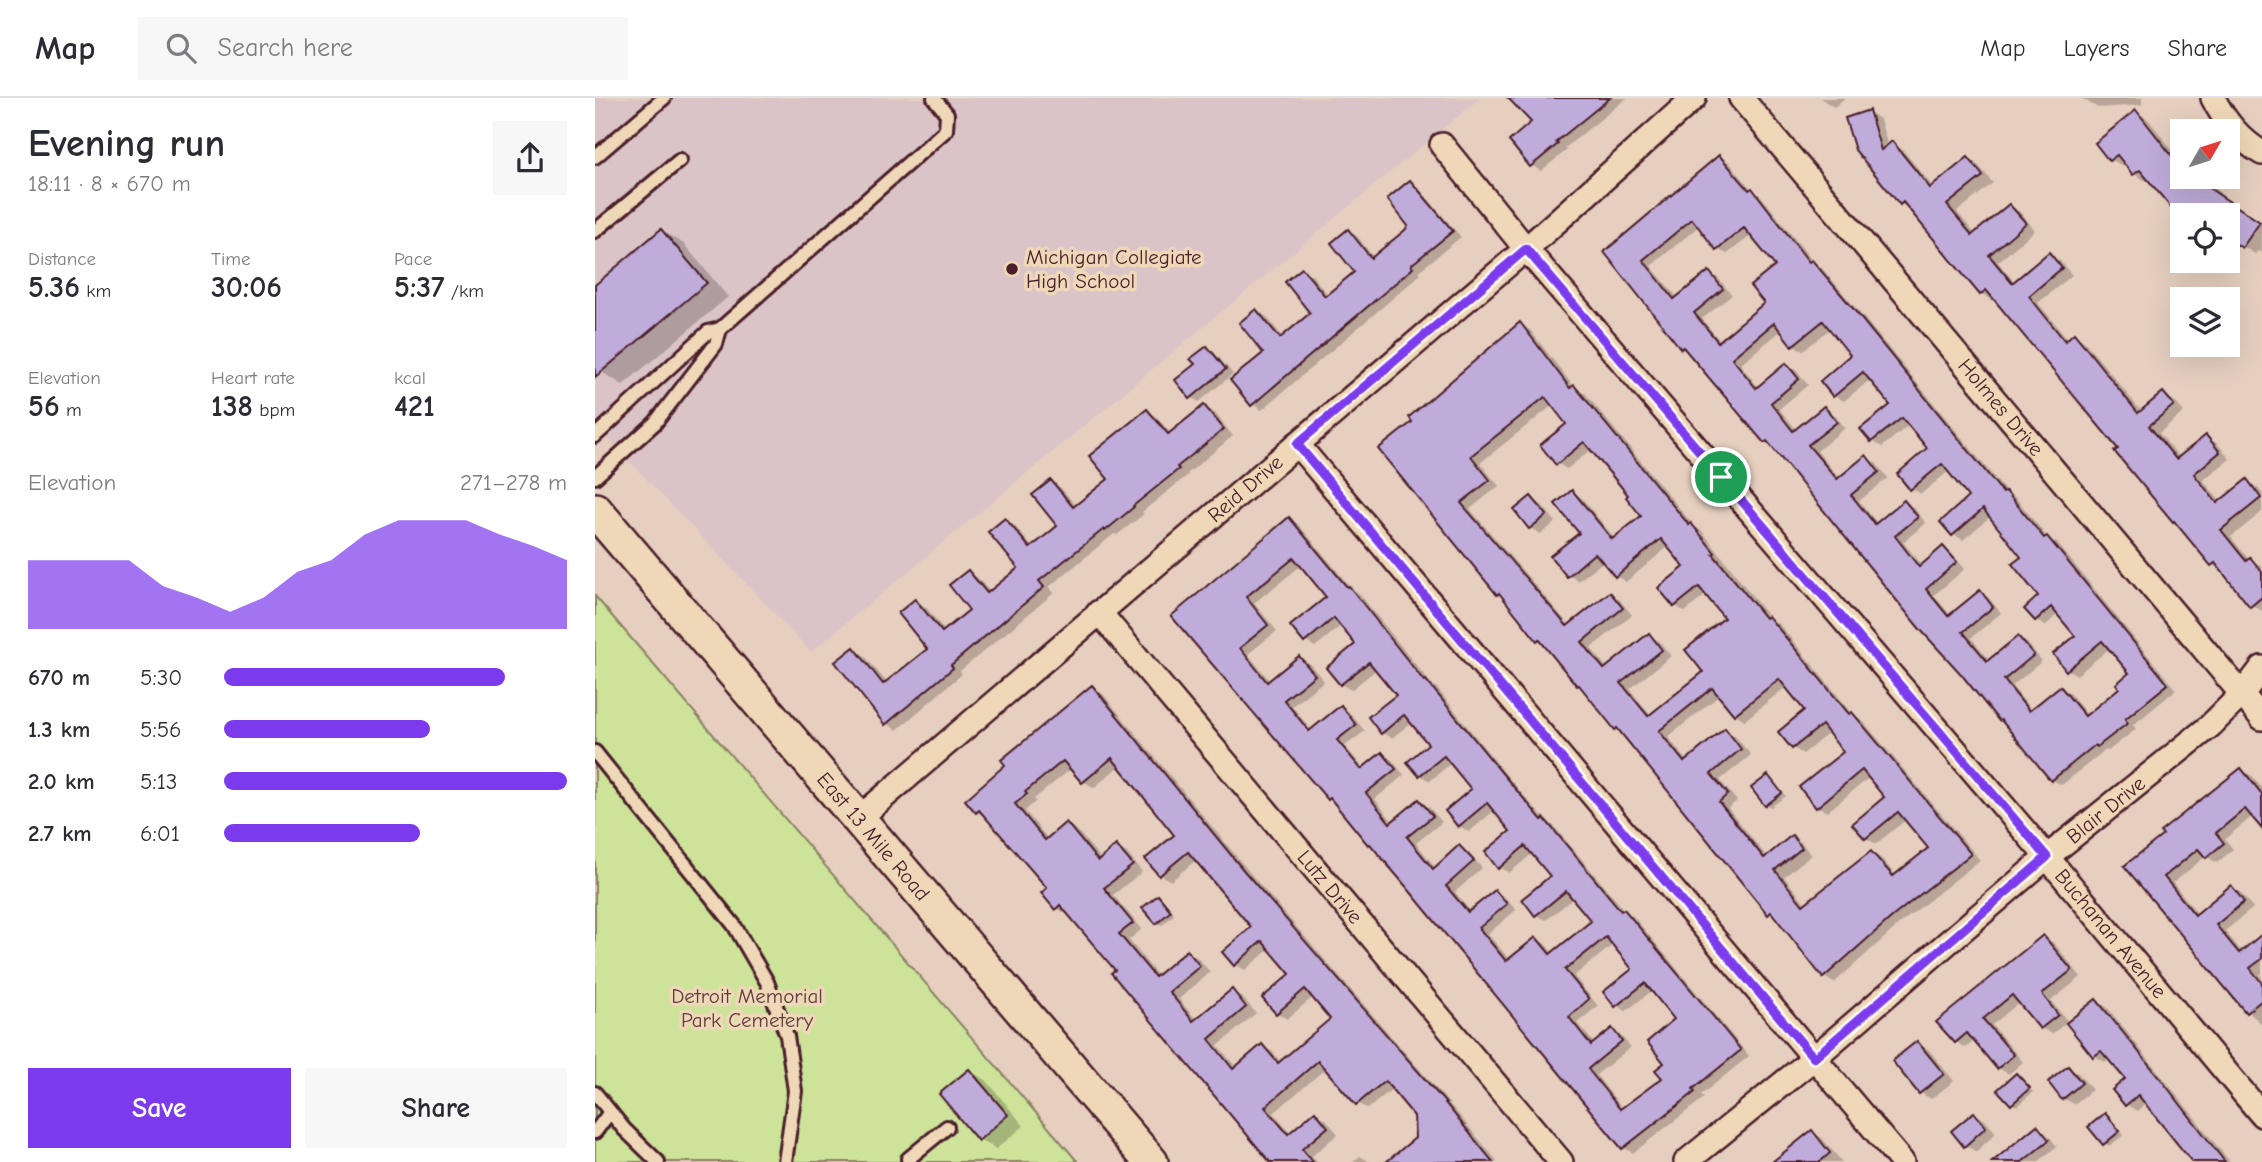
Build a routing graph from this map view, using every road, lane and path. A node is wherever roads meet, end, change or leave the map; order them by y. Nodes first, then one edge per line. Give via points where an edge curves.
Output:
1 (664, 98) edge
2 (934, 98) edge
3 (1694, 98) edge
4 (1741, 98) edge
5 (2213, 98) edge
6 (1442, 145) dead end
7 (2262, 153) edge
8 (595, 157) edge
9 (680, 160) dead end
10 (595, 231) edge
11 (1526, 249) junction
12 (720, 329) junction
13 (595, 436) edge
14 (1297, 444) junction
15 (595, 477) edge
16 (595, 510) edge
17 (1099, 612) junction
18 (2262, 668) edge
19 (2242, 694) junction
20 (2262, 718) edge
21 (595, 752) edge
22 (858, 820) junction
23 (2047, 857) junction
24 (1814, 1058) junction
25 (595, 1093) edge
26 (610, 1112) junction
27 (2262, 1115) edge
28 (947, 1128) dead end
29 (595, 1132) edge
30 (658, 1162) edge
31 (785, 1162) edge
32 (910, 1162) edge
33 (1151, 1162) edge
34 (1561, 1162) edge
35 (1686, 1162) edge
36 (1902, 1162) edge

1 - 8 lane
2 - 12 lane via 947,114 946,130
3 - 11 street, Reid Drive
4 - 19 street, Holmes Drive
5 - 7 street via 2238,135
6 - 11 street, Buchanan Avenue
9 - 10 lane
11 - 14 street, Reid Drive
11 - 23 street, Buchanan Avenue
12 - 13 lane via 708,332
12 - 15 lane via 716,344 655,423
14 - 17 street, Reid Drive
14 - 24 street
16 - 22 main road, East 13 Mile Road
17 - 22 street, Reid Drive
17 - 34 street, Lutz Drive
18 - 19 street, Blair Drive
19 - 20 street, Holmes Drive
19 - 23 street, Blair Drive via 2210,726
21 - 31 lane via 734,925 767,982 787,1036 795,1091
22 - 33 main road, East 13 Mile Road
23 - 24 street, Blair Drive
23 - 27 street, Buchanan Avenue
24 - 35 street, Blair Drive
24 - 36 street
25 - 26 lane
26 - 29 lane
26 - 30 lane
28 - 32 lane via 908,1159

